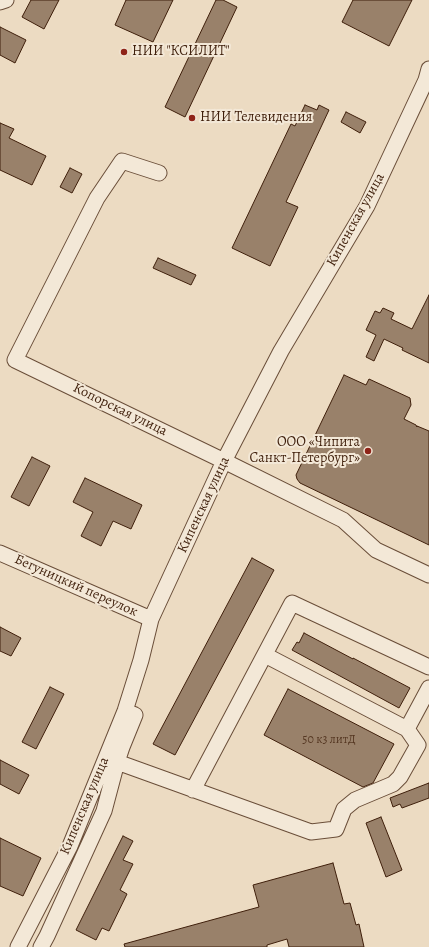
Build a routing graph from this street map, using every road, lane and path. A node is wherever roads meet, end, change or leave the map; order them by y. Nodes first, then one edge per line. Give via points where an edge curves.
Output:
1 (6, 0) edge
2 (0, 2) edge
3 (427, 75) edge
4 (159, 173) dead end
5 (224, 461) junction
6 (0, 553) edge
7 (429, 575) edge
8 (151, 619) junction
9 (265, 655) junction
10 (429, 667) edge
11 (429, 688) edge
12 (124, 711) junction
13 (407, 730) junction
14 (117, 762) junction
15 (193, 790) junction
16 (18, 947) edge
17 (41, 947) edge

1 - 2 street
3 - 5 street, Кипенская улица via 367,206 281,351
4 - 5 street, Копорская улица via 122,161 96,198 15,360
5 - 7 street, Копорская улица via 343,520 376,550
5 - 8 street, Кипенская улица
6 - 8 street, Бегуницкий переулок
8 - 12 street, Кипенская улица
9 - 10 street via 292,603
9 - 13 street
9 - 15 street
11 - 13 street
12 - 14 street via 135,715
12 - 16 street, Кипенская улица via 70,846
13 - 15 street via 418,745 400,778 393,784 355,800 344,809 336,829 311,832
14 - 15 street
14 - 17 street via 104,811

